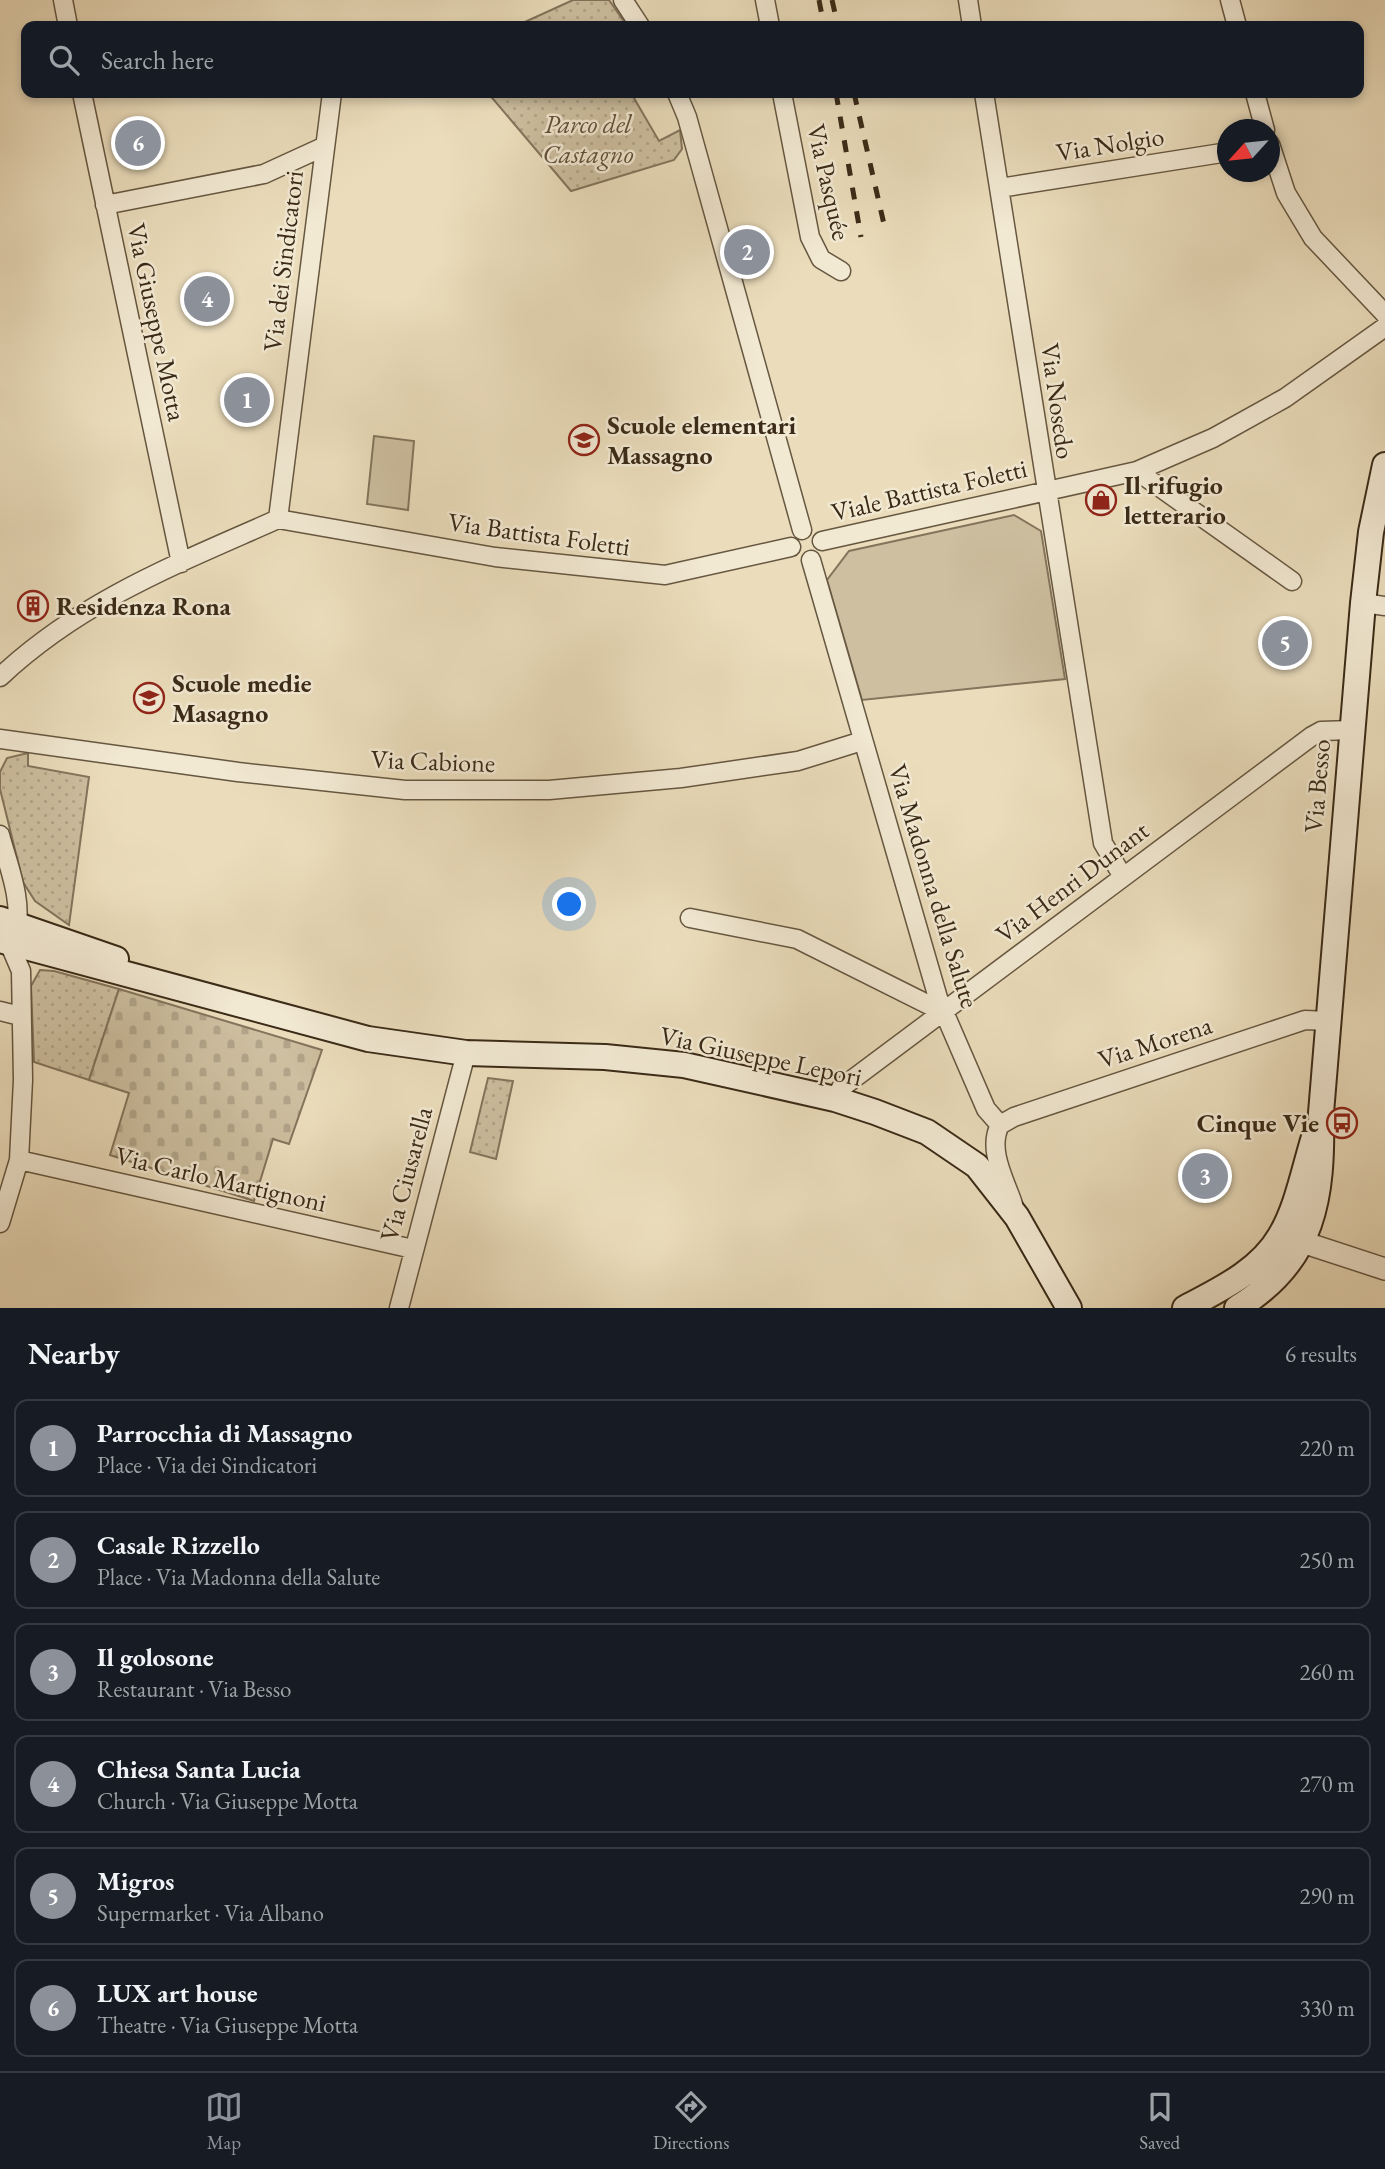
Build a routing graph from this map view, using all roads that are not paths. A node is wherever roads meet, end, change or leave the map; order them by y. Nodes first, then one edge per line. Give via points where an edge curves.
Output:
1 (63, 0) edge
2 (623, 0) edge
3 (765, 0) edge
4 (968, 0) edge
5 (1230, 0) edge
6 (67, 21) edge
7 (637, 21) edge
8 (769, 21) edge
9 (971, 21) edge
10 (1236, 21) edge
11 (83, 98) edge
12 (331, 98) edge
13 (679, 98) edge
14 (783, 98) edge
15 (985, 98) edge
16 (1256, 98) edge
17 (1262, 119) edge
18 (323, 147) junction
19 (1217, 154) edge
20 (1280, 175) edge
21 (1000, 188) junction
22 (105, 205) junction
23 (841, 271) dead end
24 (1385, 314) edge
25 (1385, 327) edge
26 (1385, 465) edge
27 (1137, 471) junction
28 (1045, 491) junction
29 (278, 519) junction
30 (802, 530) junction
31 (822, 541) junction
32 (791, 547) junction
33 (811, 560) junction
34 (181, 563) junction
35 (1292, 581) dead end
36 (1374, 605) edge
37 (0, 677) edge
38 (1352, 730) junction
39 (0, 739) edge
40 (862, 741) junction
41 (0, 835) edge
42 (1123, 877) junction
43 (690, 918) dead end
44 (6, 930) edge
45 (0, 1012) edge
46 (943, 1012) junction
47 (20, 1016) junction
48 (1328, 1021) junction
49 (466, 1054) junction
50 (835, 1099) junction
51 (1000, 1125) junction
52 (19, 1160) junction
53 (1017, 1217) junction
54 (0, 1223) edge
55 (1292, 1238) junction
56 (413, 1249) junction
57 (1385, 1269) edge
58 (399, 1308) edge
59 (1069, 1308) edge
60 (1185, 1308) edge
61 (1237, 1308) edge

1 - 6 street
2 - 7 street
3 - 8 street
4 - 9 street
5 - 10 street
11 - 22 street, Via Giuseppe Motta
12 - 18 street, Via dei Sindicatori
13 - 30 street
14 - 23 street, Via Pasquée via 810,237 821,259
15 - 21 street, Via Nosedo
16 - 17 street
18 - 22 street via 264,174
18 - 29 street, Via dei Sindicatori
19 - 21 street, Via Nolgio
20 - 24 street via 1313,238
21 - 28 street, Via Nosedo
22 - 34 street, Via Giuseppe Motta
25 - 27 street, Viale Battista Foletti via 1285,398 1213,438
26 - 36 main road, Via Besso via 1371,532
27 - 28 street, Viale Battista Foletti
27 - 35 street
28 - 31 street, Viale Battista Foletti
28 - 42 street, Via Nosedo via 1103,843
29 - 32 street, Via Battista Foletti via 495,557 665,575
29 - 34 street
30 - 31 street, Viale Battista Foletti via 816,533
30 - 32 street, Viale Battista Foletti via 793,537
31 - 33 street, Viale Battista Foletti via 818,555
32 - 33 street via 800,559
33 - 40 street, Via Madonna della Salute
34 - 37 street via 74,617
36 - 38 main road, Via Besso
38 - 42 street, Via Henri Dunant via 1321,731 1312,736
38 - 48 main road, Via Besso
39 - 40 street, Via Cabione via 405,790 549,790 681,778 798,761
40 - 46 street, Via Madonna della Salute
41 - 44 street via 15,892
42 - 46 street, Via Henri Dunant
43 - 46 street via 797,939
44 - 47 street via 21,971
44 - 49 main road, Via Giuseppe Lepori via 227,1003 368,1039
45 - 47 street
46 - 50 street, Via Henri Dunant via 841,1088
46 - 51 street, Via Madonna della Salute via 986,1110
47 - 52 street
48 - 51 street, Via Morena via 1306,1020
48 - 55 main road, Via Besso via 1318,1202
49 - 50 main road, Via Giuseppe Lepori via 605,1057 684,1065
49 - 56 street, Via Ciusarella
50 - 53 main road, Via Giuseppe Lepori via 945,1142 983,1172
51 - 53 street via 995,1148
52 - 54 street
52 - 56 street, Via Carlo Martignoni
53 - 59 main road, Via Giuseppe Lepori
55 - 57 street
55 - 60 main road, Via Besso
55 - 61 main road, Via Besso via 1277,1277
56 - 58 street, Via Ciusarella

